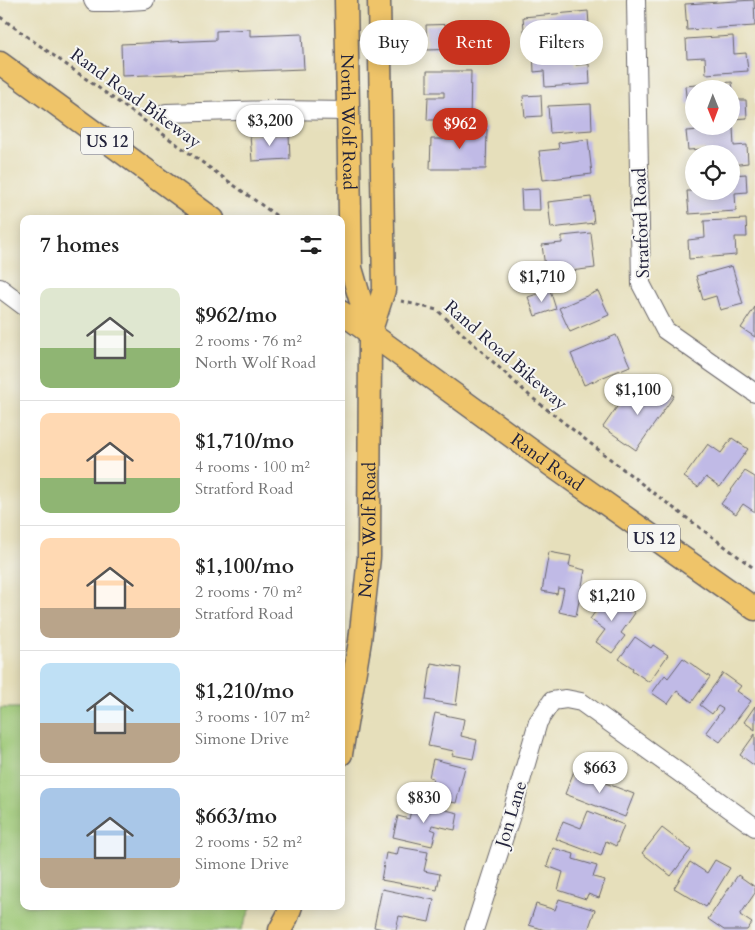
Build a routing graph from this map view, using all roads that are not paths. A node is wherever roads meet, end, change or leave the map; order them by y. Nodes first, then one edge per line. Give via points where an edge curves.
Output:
1 (145, 0) edge
2 (346, 0) edge
3 (379, 0) edge
4 (636, 0) edge
5 (94, 1) edge
6 (0, 63) edge
7 (349, 111) junction
8 (166, 113) dead end
9 (208, 215) edge
10 (0, 288) edge
11 (20, 303) edge
12 (345, 315) edge
13 (370, 333) junction
14 (755, 394) edge
15 (755, 608) edge
16 (345, 730) edge
17 (755, 827) edge
18 (290, 910) edge
19 (280, 930) edge
20 (474, 930) edge

1 - 5 street
2 - 7 main road, North Wolf Road
3 - 13 main road, North Wolf Road via 384,290
4 - 14 street, Stratford Road via 641,284 665,330
6 - 9 main road, US 12
7 - 8 street
7 - 13 main road, North Wolf Road via 352,268
10 - 11 street
12 - 13 main road, Rand Road / US 12
13 - 15 main road, Rand Road / US 12
13 - 16 main road, North Wolf Road via 369,558 360,641
17 - 20 street, Jon Lane via 581,702 552,701 538,722
18 - 19 main road

